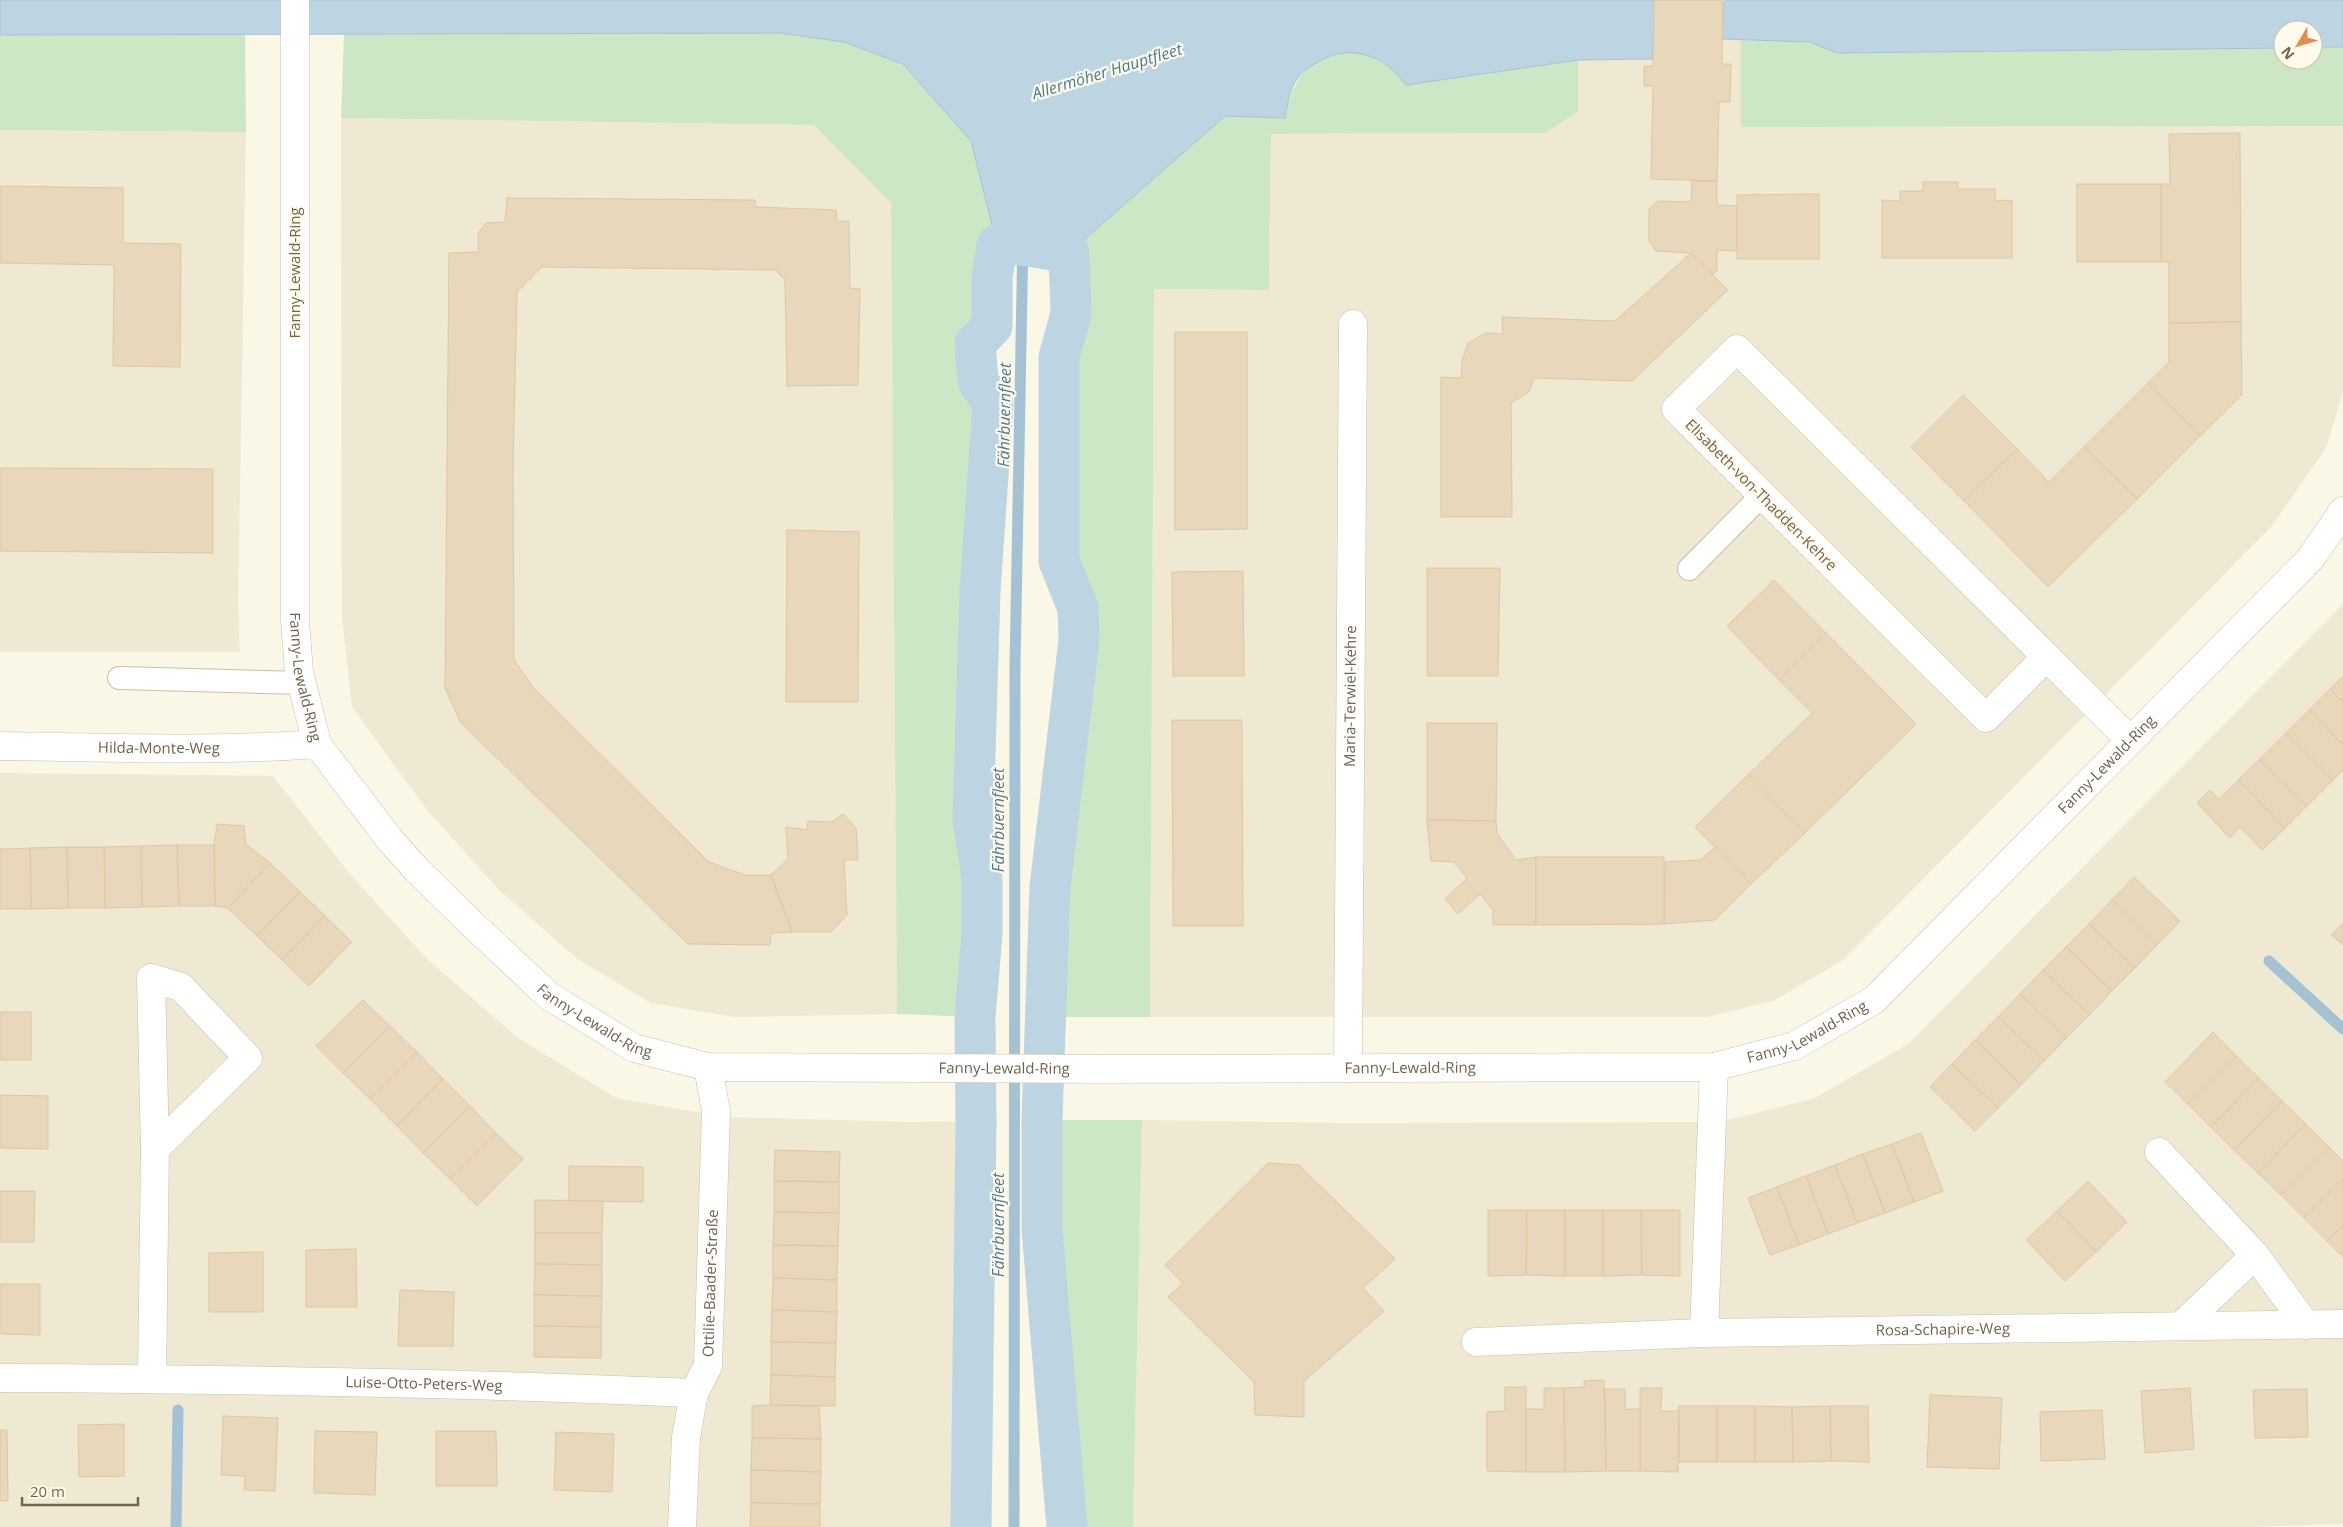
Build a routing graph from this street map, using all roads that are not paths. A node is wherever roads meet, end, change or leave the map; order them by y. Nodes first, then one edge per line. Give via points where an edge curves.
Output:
1 (295, 0) edge
2 (1353, 324) dead end
3 (1762, 495) junction
4 (2343, 511) edge
5 (1689, 569) dead end
6 (2046, 657) junction
7 (119, 678) dead end
8 (302, 683) junction
9 (2130, 740) junction
10 (317, 744) junction
11 (0, 746) edge
12 (708, 1067) junction
13 (1714, 1067) junction
14 (1348, 1068) junction
15 (155, 1150) junction
16 (2159, 1152) dead end
17 (2255, 1255) junction
18 (2343, 1324) edge
19 (2306, 1325) junction
20 (2181, 1326) junction
21 (1704, 1333) junction
22 (1476, 1342) dead end
23 (0, 1378) edge
24 (152, 1379) junction
25 (694, 1393) junction
26 (682, 1527) edge

1 - 8 street, Fanny-Lewald-Ring via 295,621
2 - 14 street, Maria-Terwiel-Kehre
3 - 5 lane
3 - 6 street, Elisabeth-von-Thadden-Kehre via 1986,718
3 - 6 street, Elisabeth-von-Thadden-Kehre via 1676,409 1737,349
4 - 9 street, Fanny-Lewald-Ring via 2311,558
6 - 9 street, Elisabeth-von-Thadden-Kehre
7 - 8 lane
8 - 10 street, Fanny-Lewald-Ring
9 - 13 street, Fanny-Lewald-Ring via 1874,1000 1794,1046
10 - 11 street, Hilda-Monte-Weg via 212,748
10 - 12 street, Fanny-Lewald-Ring via 417,870 549,996 634,1048
12 - 14 street, Fanny-Lewald-Ring
12 - 25 street, Ottilie-Baader-Straße via 716,1111 708,1366
13 - 14 street, Fanny-Lewald-Ring
13 - 21 street
15 - 15 street via 152,997 151,978 181,986 248,1058
15 - 24 street
16 - 17 street
17 - 19 street
17 - 20 street
18 - 19 street, Rosa-Schapire-Weg
19 - 20 street, Rosa-Schapire-Weg
20 - 21 street, Rosa-Schapire-Weg
21 - 22 street, Rosa-Schapire-Weg
23 - 24 street, Luise-Otto-Peters-Weg
24 - 25 street, Luise-Otto-Peters-Weg via 505,1385
25 - 26 street, Ottilie-Baader-Straße via 686,1437

